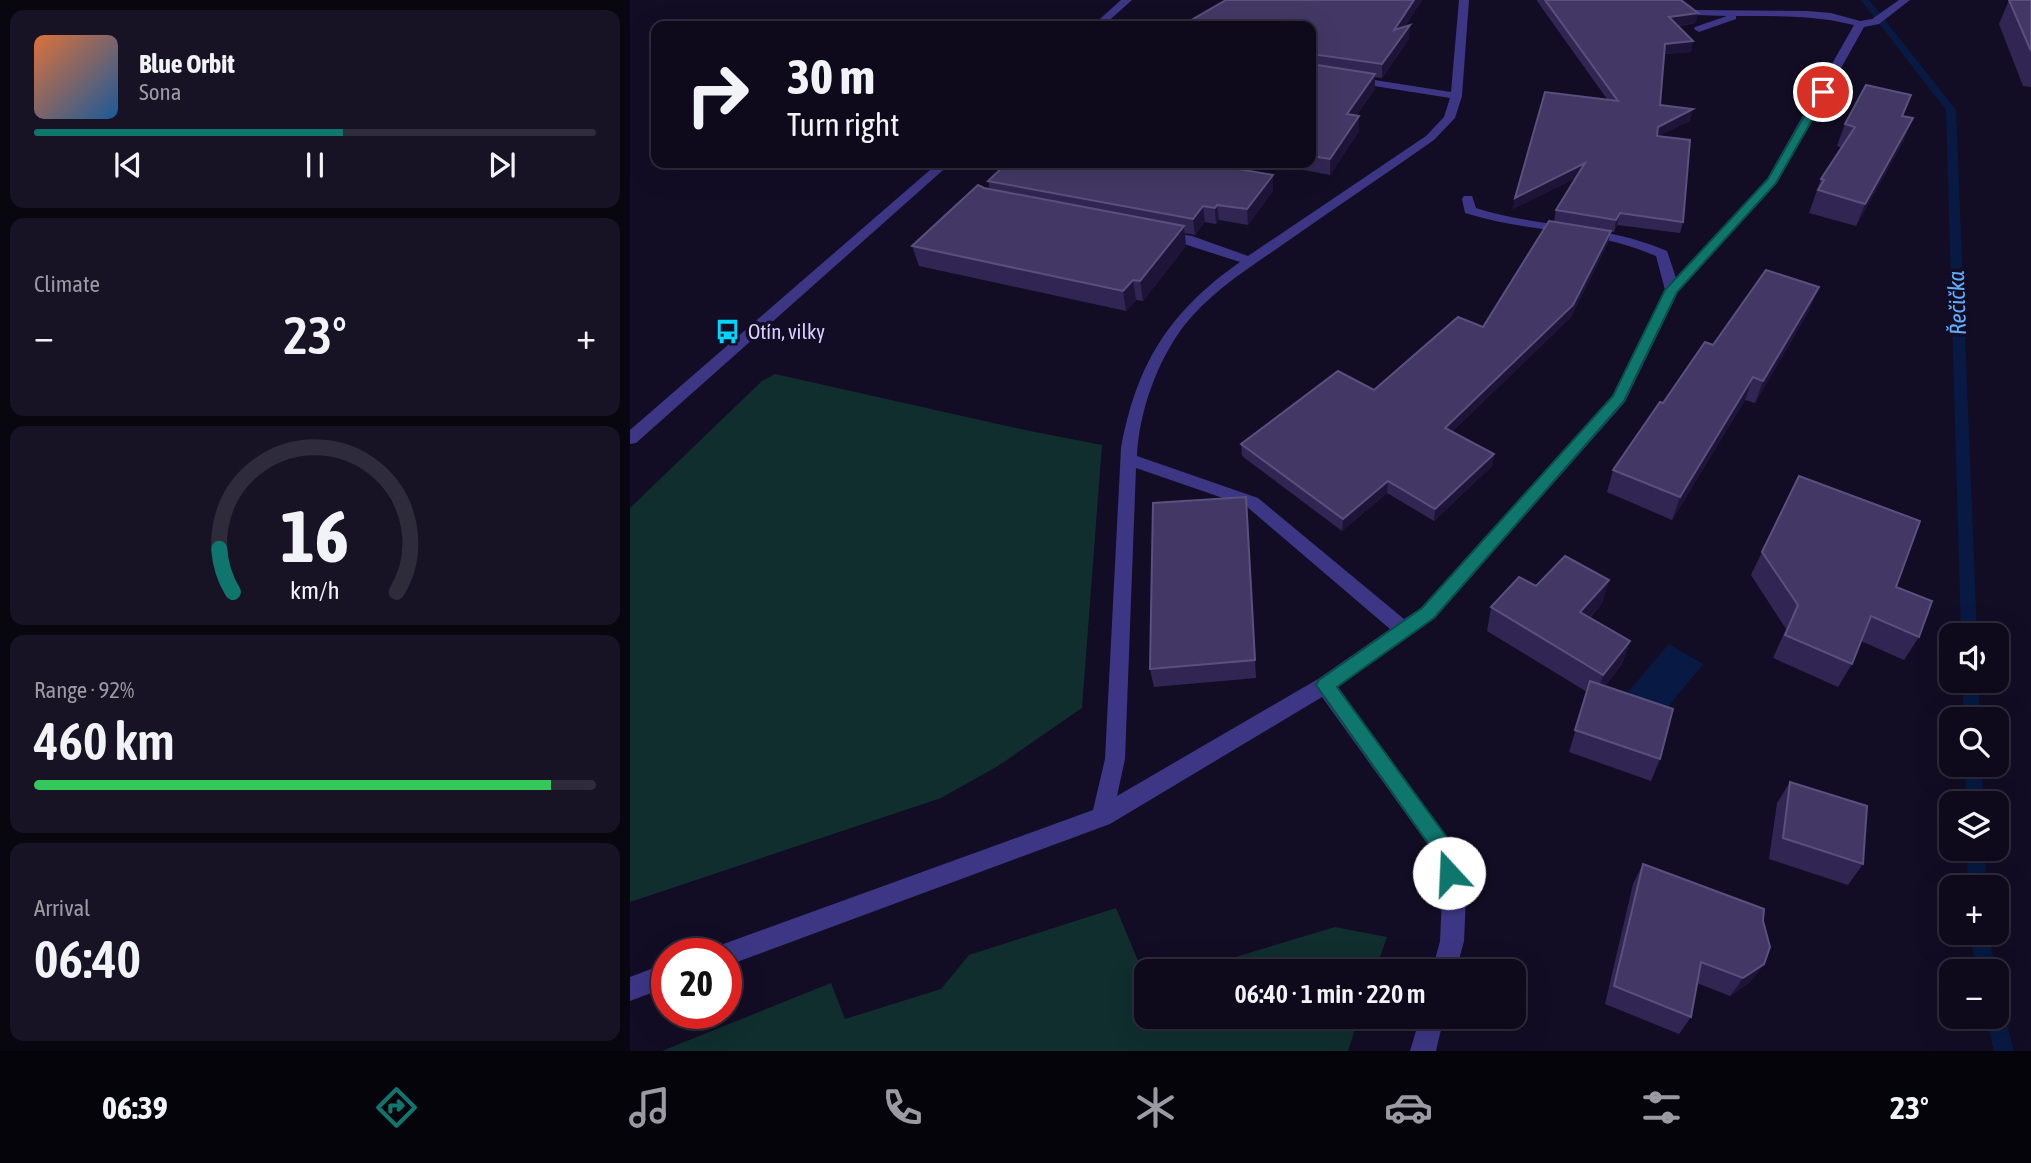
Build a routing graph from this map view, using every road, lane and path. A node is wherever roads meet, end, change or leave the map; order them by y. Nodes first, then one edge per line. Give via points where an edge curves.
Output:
1 (1127, 0) edge
2 (1464, 0) edge
3 (1905, 0) edge
4 (1696, 12) edge
5 (1749, 14) junction
6 (1103, 21) edge
7 (1860, 24) junction
8 (1699, 29) dead end
9 (1316, 74) edge
10 (1456, 96) junction
11 (939, 168) edge
12 (1468, 199) dead end
13 (1147, 232) edge
14 (1250, 261) junction
15 (1672, 290) junction
16 (630, 439) edge
17 (1129, 460) junction
18 (1404, 630) junction
19 (1325, 685) junction
20 (1102, 817) junction
21 (742, 948) edge
22 (1447, 959) edge
23 (651, 981) edge
24 (630, 989) edge
25 (1429, 1029) edge
26 (1423, 1051) edge

1 - 6 street
2 - 10 street
3 - 7 street via 1875,22
4 - 5 street
5 - 7 street via 1807,13
5 - 8 street
7 - 15 street via 1772,181
9 - 10 street
10 - 14 street via 1449,118 1430,138
11 - 16 street
12 - 15 street via 1470,209 1508,222 1642,243 1662,254
13 - 14 street via 1187,239
14 - 17 street via 1191,309 1164,347 1134,415
15 - 18 street via 1619,398 1428,613
17 - 18 street via 1252,502
17 - 20 street via 1115,759
18 - 19 street
19 - 20 street
19 - 22 street via 1444,849 1454,896
20 - 21 street
23 - 24 street
25 - 26 street

